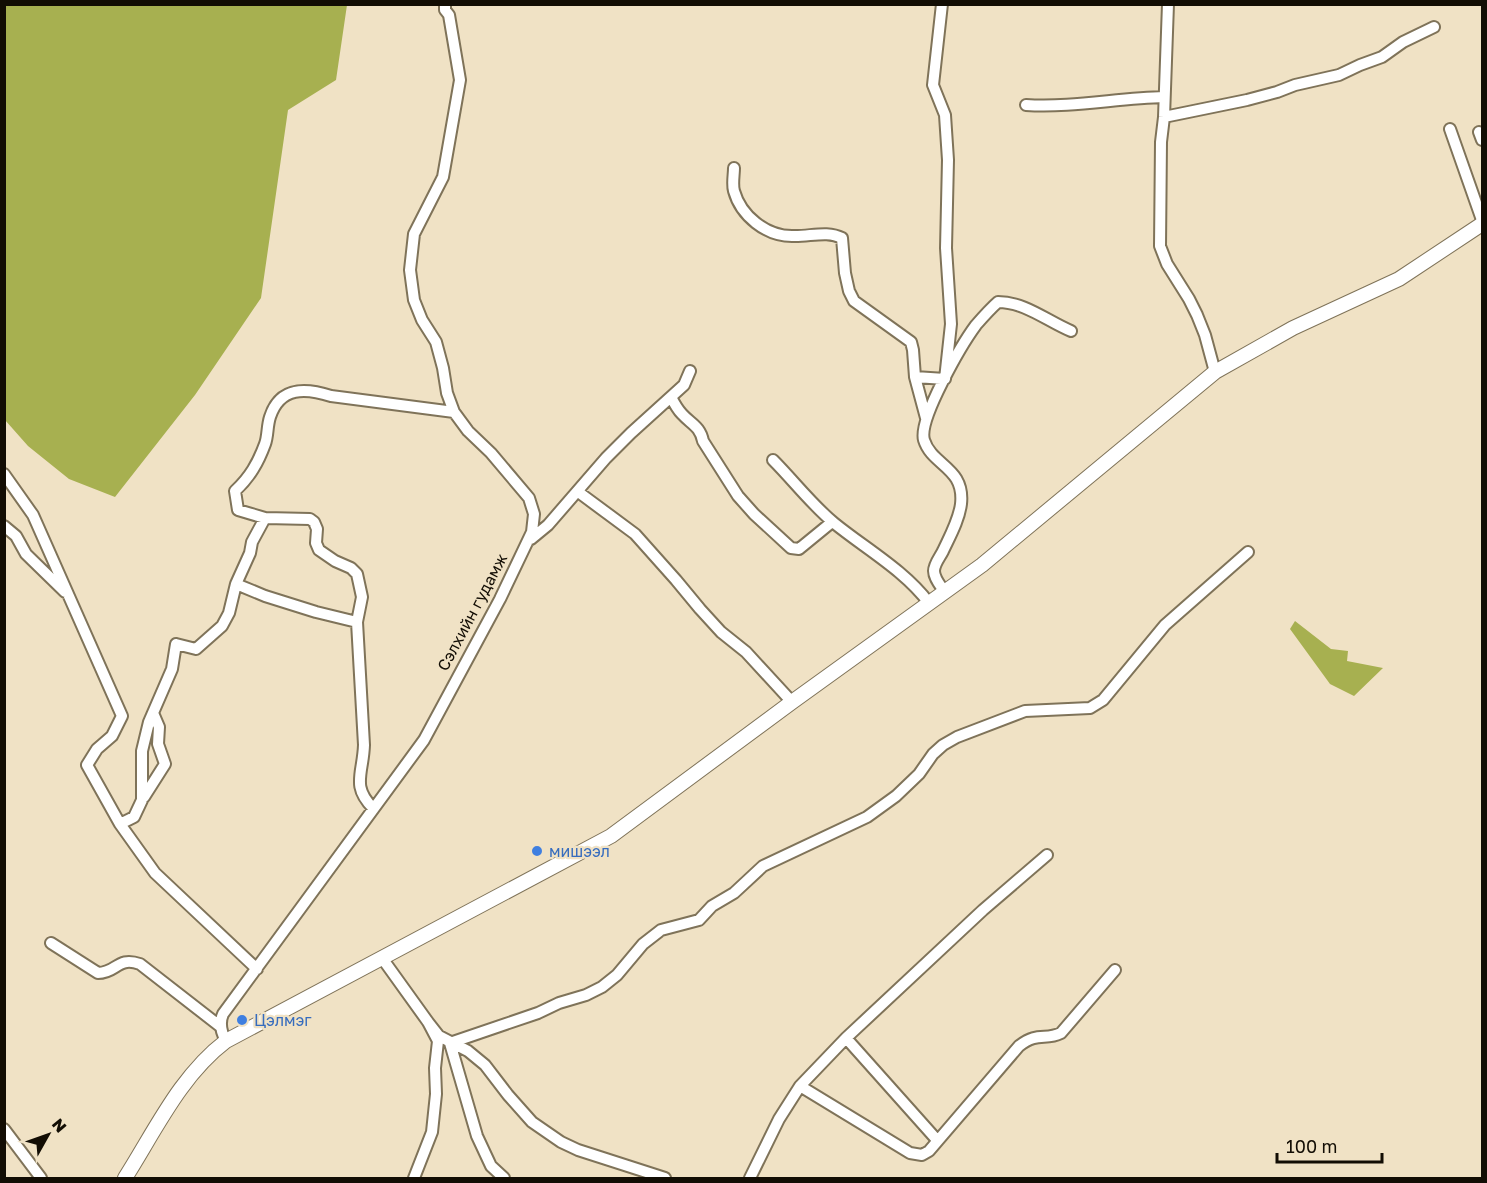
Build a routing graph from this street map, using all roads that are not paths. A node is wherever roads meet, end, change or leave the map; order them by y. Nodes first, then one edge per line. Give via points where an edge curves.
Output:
1 (444, 4) edge
2 (942, 4) edge
3 (1168, 4) edge
4 (1434, 27) dead end
5 (1164, 97) junction
6 (1026, 105) dead end
7 (1164, 117) junction
8 (1450, 129) dead end
9 (734, 168) dead end
10 (1482, 222) edge
11 (1071, 331) dead end
12 (690, 370) dead end
13 (1215, 372) junction
14 (915, 377) junction
15 (945, 379) junction
16 (671, 397) junction
17 (454, 412) junction
18 (926, 418) junction
19 (773, 460) dead end
20 (4, 474) edge
21 (581, 494) dead end
22 (265, 519) junction
23 (832, 522) junction
24 (4, 526) edge
25 (528, 541) junction
26 (1248, 552) dead end
27 (236, 584) junction
28 (944, 591) junction
29 (69, 597) junction
30 (929, 603) junction
31 (357, 622) junction
32 (792, 702) junction
33 (153, 713) junction
34 (142, 800) junction
35 (373, 808) junction
36 (120, 824) junction
37 (1047, 855) dead end
38 (51, 943) dead end
39 (382, 958) junction
40 (256, 969) junction
41 (1115, 970) dead end
42 (428, 1022) junction
43 (221, 1027) junction
44 (846, 1038) junction
45 (226, 1041) junction
46 (450, 1043) junction
47 (800, 1086) junction
48 (4, 1129) edge
49 (937, 1140) junction
50 (41, 1179) edge
51 (125, 1179) edge
52 (414, 1179) edge
53 (504, 1179) edge
54 (665, 1179) edge
55 (750, 1179) edge

1 - 17 street, Сэлхийн гудамж via 460,80 443,177 414,234 410,270 414,300 436,342
2 - 15 street via 933,85 945,115 948,160 946,248 951,324
3 - 5 street
4 - 7 street via 1382,57 1339,75
5 - 6 street via 1054,107
5 - 7 street
7 - 13 street via 1160,246 1197,315
8 - 10 street
9 - 14 street via 739,204 767,231 790,237 826,234 843,238 845,273 854,301 911,342
10 - 13 main road via 1399,278 1293,328
11 - 15 street via 1021,305 998,302 975,326
12 - 16 street via 684,385
13 - 28 main road via 982,565
14 - 15 street
14 - 18 street
15 - 18 street
16 - 23 street via 679,411 701,432 738,496 791,548 807,544
16 - 25 street via 606,458 548,525
17 - 22 street via 331,396 312,390 288,394 270,416 266,443 249,478 235,491 238,510
17 - 25 street, Сэлхийн гудамж via 529,498 534,514
18 - 28 street via 922,429 928,448 954,474 960,489 955,527 934,567
19 - 23 street
20 - 29 street via 33,515
21 - 32 street via 635,534 721,632 747,652
22 - 27 street
22 - 31 street via 314,522 319,550 357,574 362,597
23 - 30 street via 872,550
24 - 29 street
25 - 35 street, Сэлхийн гудамж via 424,740
26 - 46 street via 1165,625 1096,706 1025,711 957,737 933,754 896,796 867,817 763,866 699,920 661,930 602,987
27 - 31 street
27 - 33 street via 222,626 196,649 176,644 172,669
28 - 30 main road
29 - 36 street via 122,716 112,736 87,765
30 - 32 main road
31 - 35 street via 364,746 360,792
32 - 39 main road via 611,836
33 - 34 street via 142,751
33 - 34 street via 165,765
34 - 36 street via 134,817
35 - 40 street, Сэлхийн гудамж
36 - 40 street via 155,873
37 - 44 street
38 - 43 street via 98,973 130,960 140,964
39 - 42 street
39 - 45 main road
40 - 43 street, Сэлхийн гудамж via 223,1014
41 - 49 street via 1061,1033 1034,1036 1019,1046
42 - 46 street
42 - 52 street via 438,1041 436,1094 432,1132
43 - 45 street
44 - 47 street
44 - 49 street
45 - 51 main road via 190,1075
46 - 53 street via 477,1136 491,1166
46 - 54 street via 468,1051 484,1065 532,1122 561,1142
47 - 49 street via 910,1153 922,1155
47 - 55 street via 778,1119
48 - 50 street

